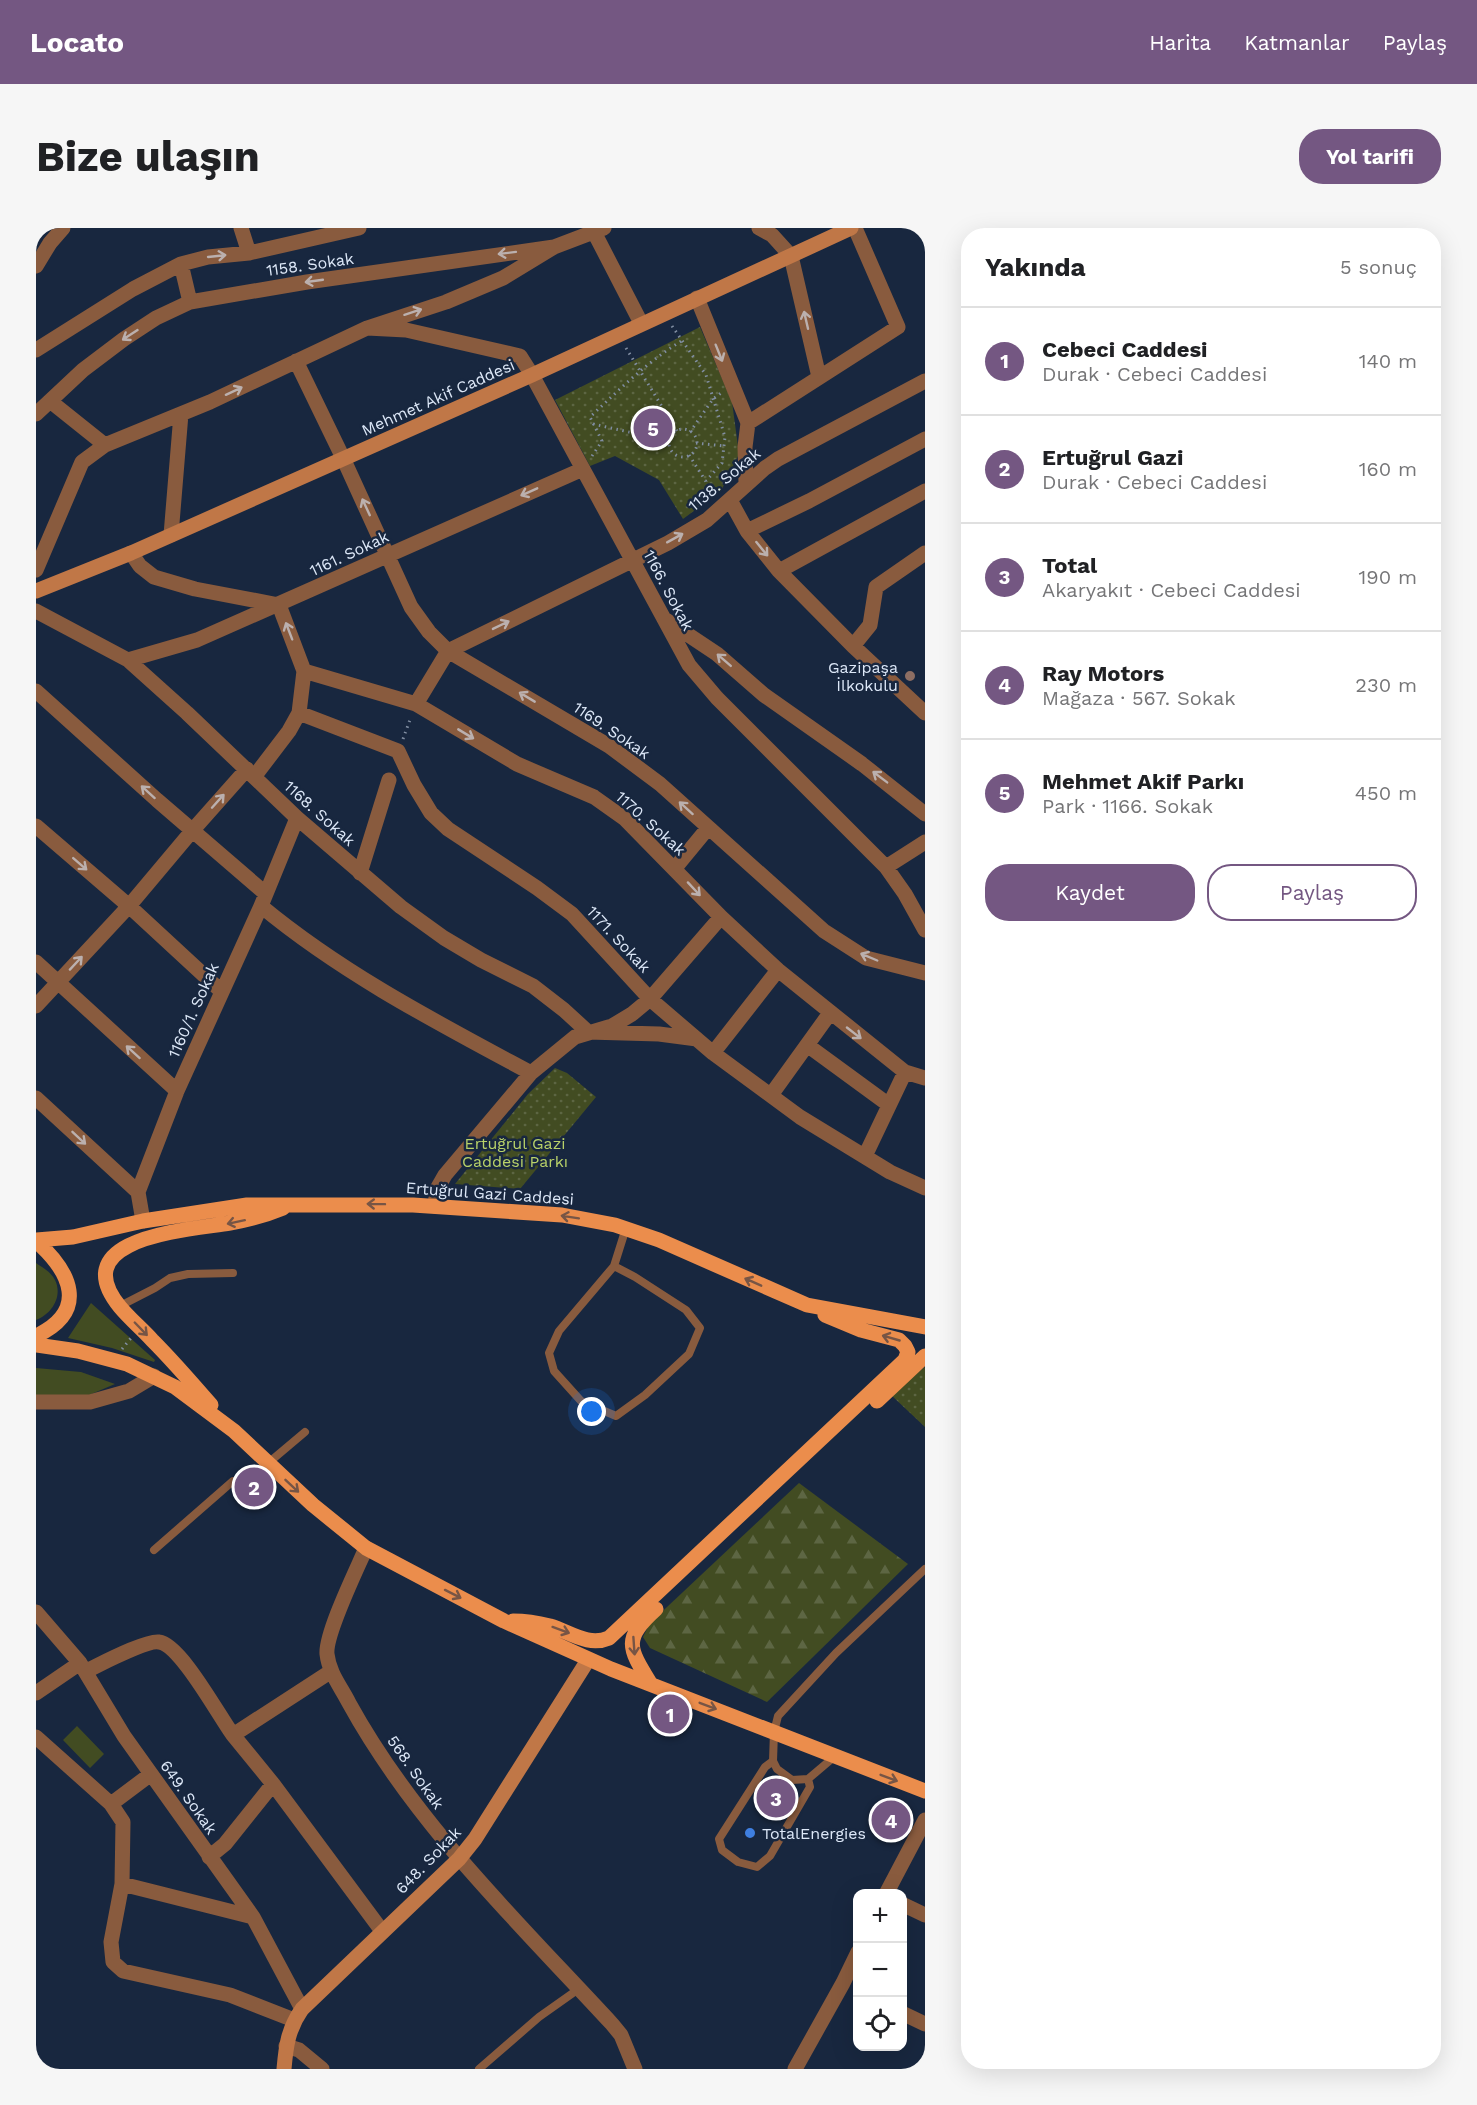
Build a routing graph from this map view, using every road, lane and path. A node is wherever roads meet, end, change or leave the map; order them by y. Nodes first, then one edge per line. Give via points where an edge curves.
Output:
1 (63, 228) edge
2 (242, 228) edge
3 (359, 228) edge
4 (759, 228) edge
5 (853, 228) edge
6 (599, 230) edge
7 (554, 247) junction
8 (249, 253) junction
9 (791, 256) junction
10 (181, 264) junction
11 (36, 266) edge
12 (697, 298) junction
13 (190, 302) junction
14 (641, 323) junction
15 (367, 328) junction
16 (618, 334) junction
17 (36, 350) edge
18 (296, 361) junction
19 (640, 370) junction
20 (532, 375) junction
21 (819, 377) junction
22 (925, 381) edge
23 (732, 384) junction
24 (713, 399) junction
25 (50, 402) junction
26 (36, 414) edge
27 (181, 414) junction
28 (747, 423) junction
29 (592, 424) junction
30 (677, 431) junction
31 (690, 432) junction
32 (925, 439) edge
33 (669, 441) junction
34 (696, 442) junction
35 (105, 445) junction
36 (724, 446) junction
37 (689, 455) junction
38 (343, 458) junction
39 (583, 469) junction
40 (706, 481) junction
41 (746, 484) junction
42 (925, 491) edge
43 (726, 503) junction
44 (747, 531) junction
45 (171, 535) junction
46 (131, 553) junction
47 (925, 553) edge
48 (388, 555) junction
49 (632, 560) junction
50 (36, 570) edge
51 (779, 571) junction
52 (36, 591) edge
53 (279, 605) junction
54 (36, 611) edge
55 (663, 618) junction
56 (853, 646) junction
57 (448, 651) junction
58 (128, 660) junction
59 (304, 671) junction
60 (36, 691) edge
61 (416, 704) junction
62 (300, 713) junction
63 (925, 713) edge
64 (398, 751) junction
65 (250, 773) junction
66 (389, 780) dead end
67 (925, 814) edge
68 (297, 818) junction
69 (36, 826) edge
70 (708, 828) junction
71 (192, 831) junction
72 (925, 842) edge
73 (886, 867) junction
74 (675, 868) junction
75 (360, 873) junction
76 (263, 900) junction
77 (129, 906) junction
78 (721, 917) junction
79 (925, 927) edge
80 (36, 962) edge
81 (778, 970) junction
82 (925, 973) edge
83 (58, 982) junction
84 (221, 991) junction
85 (650, 999) junction
86 (36, 1006) edge
87 (830, 1013) junction
88 (588, 1032) junction
89 (697, 1039) junction
90 (807, 1045) junction
91 (713, 1053) junction
92 (904, 1072) junction
93 (531, 1073) junction
94 (925, 1078) edge
95 (177, 1091) junction
96 (771, 1095) junction
97 (36, 1098) edge
98 (889, 1105) junction
99 (865, 1156) junction
100 (925, 1188) edge
101 (138, 1192) junction
102 (291, 1205) junction
103 (435, 1206) junction
104 (142, 1221) junction
105 (626, 1228) junction
106 (36, 1241) edge
107 (614, 1266) junction
108 (233, 1273) dead end
109 (807, 1305) junction
110 (120, 1306) junction
111 (925, 1327) edge
112 (141, 1328) junction
113 (36, 1336) edge
114 (36, 1345) edge
115 (925, 1356) edge
116 (118, 1362) junction
117 (154, 1376) junction
118 (36, 1402) edge
119 (234, 1431) junction
120 (305, 1432) dead end
121 (267, 1463) junction
122 (366, 1548) junction
123 (154, 1550) dead end
124 (925, 1569) edge
125 (36, 1612) edge
126 (504, 1621) junction
127 (588, 1660) junction
128 (83, 1667) junction
129 (330, 1671) junction
130 (650, 1683) junction
131 (36, 1693) edge
132 (774, 1732) junction
133 (233, 1735) junction
134 (36, 1737) edge
135 (834, 1757) junction
136 (773, 1761) junction
137 (151, 1774) junction
138 (808, 1779) junction
139 (273, 1784) junction
140 (925, 1791) edge
141 (111, 1804) junction
142 (925, 1820) edge
143 (209, 1857) junction
144 (459, 1859) junction
145 (122, 1884) junction
146 (888, 1889) edge
147 (907, 1906) edge
148 (925, 1915) edge
149 (253, 1917) junction
150 (382, 1931) junction
151 (853, 1963) edge
152 (843, 1983) junction
153 (853, 1988) edge
154 (580, 1989) junction
155 (298, 2015) junction
156 (907, 2015) edge
157 (925, 2024) edge
158 (286, 2046) junction
159 (284, 2069) edge
160 (322, 2069) edge
161 (479, 2069) edge
162 (635, 2069) edge
163 (796, 2069) edge

1 - 11 street
2 - 8 street
3 - 8 street
4 - 9 street via 772,235
5 - 9 main road, Mehmet Akif Caddesi
5 - 21 street via 898,327
6 - 7 street, 1158. Sokak
6 - 14 street
7 -> 13 street, 1158. Sokak
15 -> 7 street via 503,278
10 -> 8 street
9 - 12 main road, Mehmet Akif Caddesi
21 -> 9 street
10 - 13 street
10 - 17 street
12 - 14 main road, Mehmet Akif Caddesi
12 -> 23 street
13 -> 25 street, 1158. Sokak via 124,339 82,370
14 - 16 main road, Mehmet Akif Caddesi
15 - 18 street
15 - 20 street, 1166. Sokak via 406,330 520,356
16 - 19 path
16 - 20 main road, Mehmet Akif Caddesi
27 -> 18 street
18 - 38 street, 1169. Sokak
19 - 24 path via 683,340 706,375
19 - 29 path via 590,417
19 - 30 path
20 - 38 main road, Mehmet Akif Caddesi
20 - 39 street, 1166. Sokak
21 - 28 street
22 - 41 street, 1138. Sokak via 778,459
23 - 24 path
23 - 28 street
24 - 31 path
24 - 36 path via 725,437
25 - 26 street, 1158. Sokak
25 - 35 street
27 - 35 street
27 - 45 street
28 - 41 street
29 - 33 path
29 - 39 path via 602,441
30 - 31 path
30 - 33 path
31 - 34 path
32 - 44 street
33 - 37 path via 677,455
34 - 36 path
34 - 37 path
35 - 50 street via 82,462
36 - 40 path via 722,463
37 - 40 path
38 - 45 main road, Mehmet Akif Caddesi
48 -> 38 street, 1169. Sokak
39 -> 48 street, 1161. Sokak
39 - 49 street, 1166. Sokak
40 - 43 path
41 - 43 street, 1138. Sokak
42 - 51 street
43 - 44 street
49 -> 43 street, 1138. Sokak via 707,520
44 -> 51 street
45 - 46 main road, Mehmet Akif Caddesi
46 - 52 main road, Mehmet Akif Caddesi
46 - 53 street via 154,578
47 - 56 street via 876,587 870,625
48 - 53 street, 1161. Sokak
48 - 57 street, 1169. Sokak via 411,607
49 - 55 street, 1166. Sokak
57 -> 49 street, 1138. Sokak
51 - 56 street
53 - 58 street, 1161. Sokak via 197,640
59 -> 53 street
54 - 58 street, 1168. Sokak
67 -> 55 street via 764,695 717,654
55 - 73 street, 1166. Sokak via 689,665 717,699
56 - 63 street
57 - 61 street
70 -> 57 street, 1169. Sokak via 660,784 609,746
58 - 65 street, 1168. Sokak
59 - 61 street, 1170. Sokak
59 - 62 street
71 -> 60 street
61 - 64 path
61 -> 74 street, 1170. Sokak via 517,764 594,798 625,819
62 - 64 street
62 - 65 street via 289,731
64 - 85 street, 1171. Sokak via 431,813 448,829 572,914
65 - 68 street, 1168. Sokak
71 -> 65 street
66 - 75 street
68 - 75 street, 1168. Sokak
68 - 76 street, 1160/1. Sokak
69 -> 77 street
70 - 74 street
82 -> 70 street, 1169. Sokak via 866,958 824,931
71 - 76 street
71 - 77 street
72 - 73 street
73 - 79 street, 1166. Sokak
74 -> 78 street, 1170. Sokak
75 - 88 street, 1168. Sokak via 444,938 533,986
76 - 84 street, 1160/1. Sokak
76 - 93 street via 294,933 372,985
83 -> 77 street
77 - 84 street
78 - 81 street, 1170. Sokak
78 - 85 street
80 - 83 street
81 - 87 street, 1170. Sokak
81 - 91 street
83 - 86 street
95 -> 83 street
84 - 95 street, 1160/1. Sokak
85 - 88 street via 612,1026
85 - 89 street, 1171. Sokak
87 - 90 street
87 -> 92 street, 1170. Sokak
88 - 89 street
88 - 93 street via 575,1037
89 - 91 street, 1171. Sokak
90 - 96 street
90 - 98 street
91 - 96 street, 1171. Sokak
92 - 94 street, 1170. Sokak
92 - 98 street
93 - 103 street via 445,1175 437,1189
95 - 101 street, 1160/1. Sokak
96 - 99 street, 1171. Sokak
97 -> 101 street
98 - 99 street
99 - 100 street, 1171. Sokak
101 - 104 street, 1160/1. Sokak
103 -> 102 main road, Ertuğrul Gazi Caddesi
102 - 104 main road, Ertuğrul Gazi Caddesi via 247,1205
102 -> 110 main road via 233,1223 136,1241 121,1249 110,1261 106,1274 107,1286
105 -> 103 main road, Ertuğrul Gazi Caddesi via 562,1215
104 - 106 main road, Ertuğrul Gazi Caddesi via 96,1233
105 - 107 lane
109 -> 105 main road, Ertuğrul Gazi Caddesi
106 - 113 main road via 54,1258 64,1275 69,1302 55,1325
107 - 107 lane via 559,1330 549,1353 554,1371 581,1401 616,1416 689,1354 700,1328 686,1310
108 - 110 lane via 170,1278
109 - 111 main road, Ertuğrul Gazi Caddesi
126 -> 109 main road via 529,1621 594,1642 609,1638 905,1360 908,1352 899,1340 833,1320
110 - 112 main road
112 - 116 path via 123,1346
112 -> 119 main road
114 - 116 main road
115 -> 130 main road via 636,1629 632,1646
116 - 117 main road
117 - 118 street via 129,1391 90,1402
117 - 119 main road via 183,1392
119 - 121 main road
120 - 121 lane
121 -> 122 main road
121 - 123 lane via 241,1486 232,1481
122 -> 126 main road
122 - 129 street, 568. Sokak via 338,1612 326,1652
124 - 132 lane via 836,1653 778,1716
125 - 128 street, 649. Sokak
126 - 127 main road
127 - 130 main road
127 - 144 main road, 648. Sokak
128 - 131 street
128 - 133 street via 157,1641 170,1646
128 - 137 street, 649. Sokak
129 - 133 street
129 - 144 street, 568. Sokak via 386,1762
130 -> 132 main road
132 - 135 main road
132 - 136 lane
133 - 139 street
134 - 141 street
135 - 138 lane
135 -> 140 main road
136 - 138 lane via 792,1780
136 - 138 lane via 765,1767 719,1839 722,1850 738,1862 757,1867 770,1856 810,1786
137 - 141 street
137 - 143 street, 649. Sokak
139 - 143 street via 225,1844
139 - 150 street
141 - 145 street via 123,1822
142 - 146 street
143 - 149 street, 649. Sokak
144 - 150 main road, 648. Sokak
144 - 154 street, 568. Sokak
145 - 149 street
145 - 155 street via 111,1942 113,1962 123,1971
147 - 148 street
149 - 155 street, 649. Sokak
150 - 155 main road, 648. Sokak
151 - 152 street
152 - 153 street
152 - 163 street
154 - 161 lane via 539,2017
154 - 162 street, 568. Sokak via 621,2035
155 - 158 main road, 648. Sokak
156 - 157 street
158 - 159 main road, 648. Sokak
158 - 160 street via 299,2050

